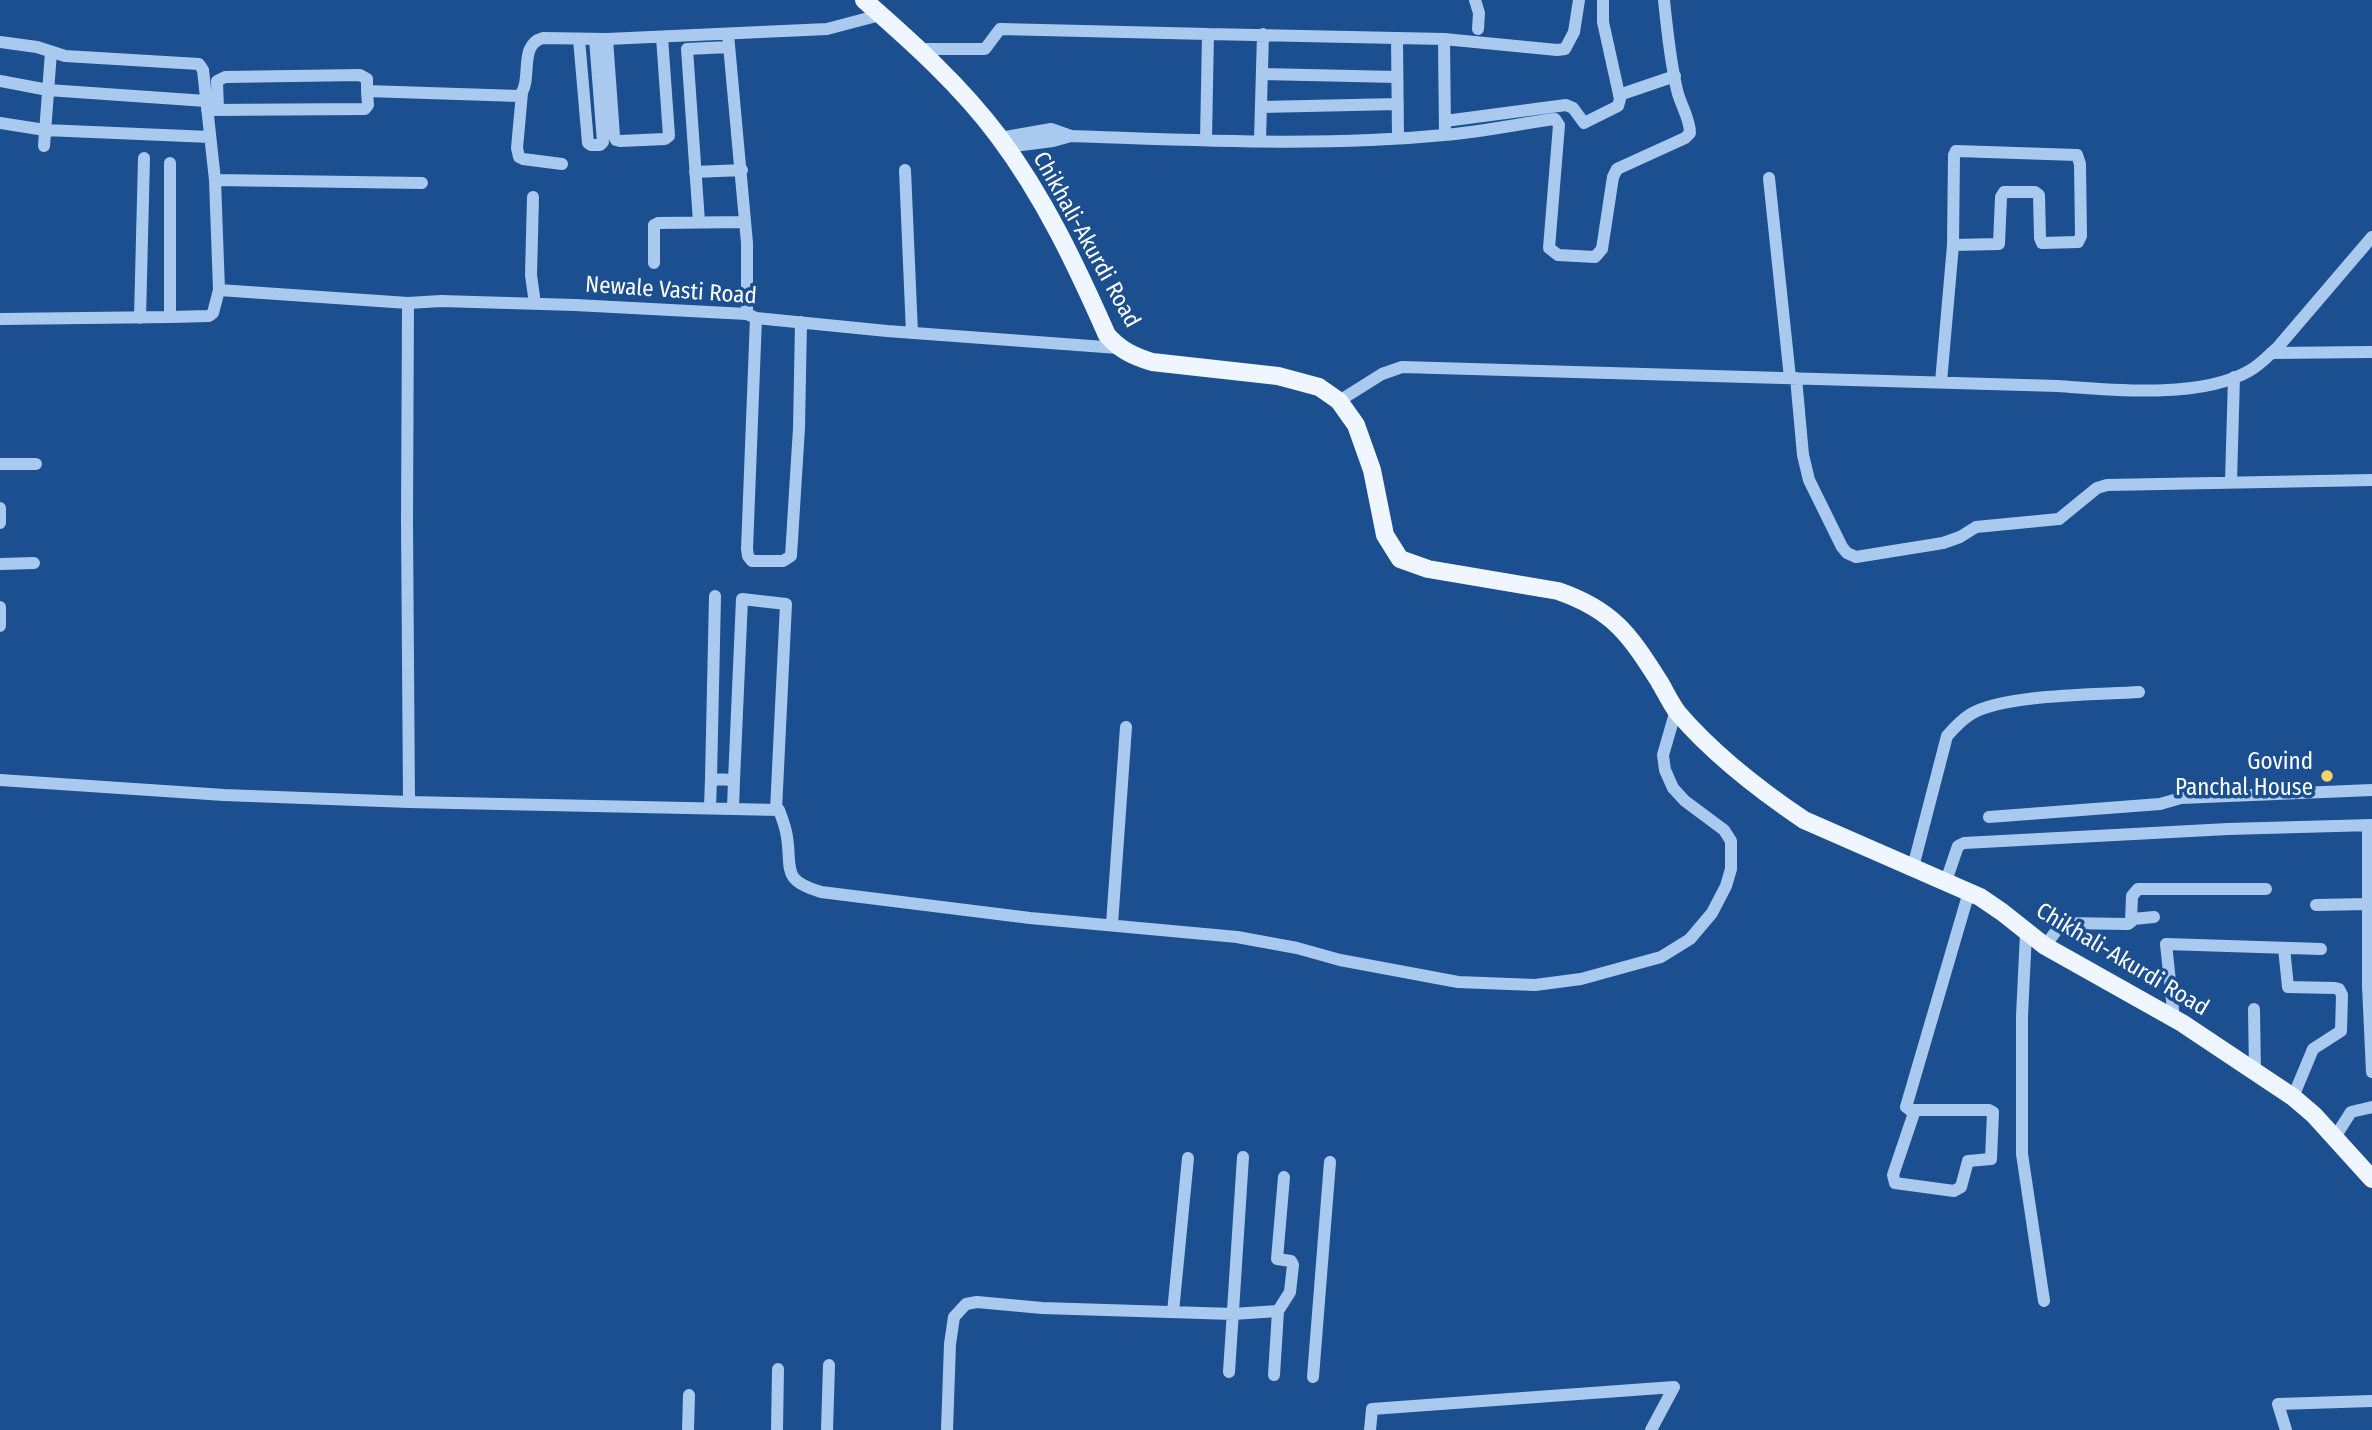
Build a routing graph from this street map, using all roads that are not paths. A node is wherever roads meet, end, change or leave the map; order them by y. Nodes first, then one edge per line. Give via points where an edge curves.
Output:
1 (1475, 0) edge
2 (1579, 0) edge
3 (1603, 0) edge
4 (1664, 0) edge
5 (874, 5) edge
6 (1478, 29) dead end
7 (1208, 34) junction
8 (1262, 34) junction
9 (662, 37) junction
10 (579, 39) junction
11 (601, 39) junction
12 (1397, 39) junction
13 (1444, 39) junction
14 (729, 41) junction
15 (0, 42) edge
16 (917, 49) junction
17 (51, 52) junction
18 (1262, 74) junction
19 (1675, 76) junction
20 (1398, 78) junction
21 (0, 81) edge
22 (48, 90) junction
23 (367, 92) junction
24 (522, 93) junction
25 (1619, 95) junction
26 (1398, 104) junction
27 (210, 107) junction
28 (1261, 107) junction
29 (0, 123) edge
30 (1445, 128) junction
31 (45, 130) junction
32 (210, 137) junction
33 (1398, 138) junction
34 (1206, 140) junction
35 (1260, 140) junction
36 (1003, 142) junction
37 (44, 146) dead end
38 (144, 158) dead end
39 (170, 163) dead end
40 (562, 164) dead end
41 (742, 170) junction
42 (905, 170) dead end
43 (695, 172) junction
44 (1769, 178) dead end
45 (215, 180) junction
46 (422, 183) dead end
47 (533, 197) dead end
48 (699, 222) junction
49 (745, 222) junction
50 (2372, 237) edge
51 (1954, 245) junction
52 (654, 262) dead end
53 (219, 290) junction
54 (408, 303) junction
55 (535, 304) junction
56 (752, 316) junction
57 (170, 317) junction
58 (140, 318) junction
59 (0, 319) edge
60 (801, 322) junction
61 (912, 333) junction
62 (1118, 348) junction
63 (2372, 352) edge
64 (2271, 353) junction
65 (2234, 377) junction
66 (1793, 378) junction
67 (1941, 382) junction
68 (1339, 401) junction
69 (0, 464) edge
70 (36, 464) dead end
71 (2372, 480) edge
72 (2231, 482) junction
73 (0, 508) edge
74 (0, 523) edge
75 (33, 563) dead end
76 (0, 564) edge
77 (715, 596) dead end
78 (0, 607) edge
79 (0, 626) edge
80 (2138, 692) dead end
81 (1676, 710) junction
82 (1126, 727) dead end
83 (0, 779) edge
84 (711, 779) junction
85 (734, 780) junction
86 (2372, 790) edge
87 (409, 802) junction
88 (710, 807) junction
89 (733, 808) junction
90 (776, 810) junction
91 (1989, 817) dead end
92 (2370, 825) edge
93 (2370, 865) edge
94 (1913, 867) junction
95 (1946, 881) junction
96 (2266, 889) dead end
97 (1969, 891) junction
98 (2369, 901) edge
99 (2316, 905) dead end
100 (2154, 917) dead end
101 (2133, 919) junction
102 (1112, 925) junction
103 (2026, 933) junction
104 (2045, 946) junction
105 (2284, 948) junction
106 (2321, 949) dead end
107 (2371, 1006) edge
108 (2254, 1009) dead end
109 (2174, 1019) junction
110 (2255, 1072) junction
111 (2372, 1072) edge
112 (2293, 1097) junction
113 (2372, 1107) edge
114 (1915, 1110) junction
115 (2335, 1137) junction
116 (1243, 1157) dead end
117 (1188, 1158) dead end
118 (1330, 1162) dead end
119 (1284, 1177) dead end
120 (2372, 1179) edge
121 (2044, 1301) dead end
122 (1278, 1311) junction
123 (1173, 1312) junction
124 (1233, 1314) junction
125 (830, 1365) dead end
126 (778, 1370) dead end
127 (1229, 1372) dead end
128 (1274, 1375) dead end
129 (1312, 1377) dead end
130 (689, 1395) dead end
131 (2372, 1401) edge
132 (688, 1430) edge
133 (777, 1430) edge
134 (827, 1430) edge
135 (947, 1430) edge
136 (1370, 1430) edge
137 (1651, 1430) edge
138 (2286, 1430) edge

1 - 6 street
2 - 13 street via 1566,49
3 - 25 street via 1603,22
4 - 19 street
5 - 14 street via 827,29
5 - 16 main road, Chikhali-Akurdi Road
7 - 8 street
7 - 16 street via 1000,29 985,49
7 - 34 street
8 - 12 street
8 - 18 street
9 - 11 street
9 - 11 street via 669,136 620,141 614,136
9 - 14 street
10 - 11 street
10 - 11 street via 588,143 600,145
10 - 24 street via 536,40 530,47
12 - 13 street
12 - 20 street
13 - 30 street
14 - 41 street
14 - 43 street via 687,49
15 - 17 street
16 - 36 main road, Chikhali-Akurdi Road
17 - 22 street
17 - 27 street via 199,64
18 - 20 street
18 - 28 street
19 - 25 street
19 - 30 street via 1690,133 1614,173 1602,249 1595,257 1558,255 1549,247 1559,125 1555,119
20 - 26 street
21 - 22 street
22 - 27 street
22 - 31 street
23 - 24 street via 513,97
23 - 27 street via 369,105 365,109
23 - 27 street via 367,79 360,75 225,77 217,81
24 - 40 street via 519,157
25 - 30 street via 1618,106 1584,123 1566,105
26 - 28 street
26 - 33 street
27 - 32 street
28 - 35 street
29 - 31 street
30 - 33 street
31 - 32 street
31 - 37 street
32 - 45 street
33 - 35 street
34 - 35 street
34 - 36 street via 1071,136 1051,129
36 - 62 main road, Chikhali-Akurdi Road via 1041,200 1107,335
38 - 58 street
39 - 57 street
41 - 43 street
41 - 49 street
42 - 61 street
43 - 48 street
44 - 66 street
45 - 46 street
45 - 53 street
47 - 55 street
48 - 49 street
48 - 52 street via 654,225
49 - 56 street
50 - 64 street
51 - 51 street via 1956,151 2077,155 2081,176 2078,242 2042,243 2039,195 2004,192 1999,244
51 - 67 street
53 - 54 street, Newale Vasti Road
53 - 57 street via 211,315
54 - 55 street, Newale Vasti Road
54 - 87 street
55 - 56 street, Newale Vasti Road
56 - 60 street, Newale Vasti Road
56 - 60 street via 747,549 752,561 783,561 791,556
57 - 58 street
58 - 59 street
60 - 61 street, Newale Vasti Road
61 - 62 street, Newale Vasti Road
62 - 68 main road, Chikhali-Akurdi Road via 1172,366 1298,380
63 - 64 street
64 - 65 street
65 - 67 street via 2205,385 2131,391
65 - 72 street
66 - 67 street
66 - 68 street via 1402,368 1382,374
66 - 72 street via 1808,480 1842,547 1856,557 1943,543 1976,527 2059,519 2107,485
68 - 81 main road, Chikhali-Akurdi Road via 1365,445 1385,535 1400,559 1428,569 1558,591 1587,603 1623,629
69 - 70 street
71 - 72 street
73 - 74 street
75 - 76 street
77 - 84 street
78 - 79 street
80 - 94 street via 1999,704 1959,723 1947,736
81 - 94 main road, Chikhali-Akurdi Road via 1754,784 1804,820
81 - 102 street via 1663,755 1665,770 1685,801 1724,830 1731,841 1731,869 1705,923 1661,957 1581,979 1499,985 1458,982 1237,937
82 - 102 street
83 - 87 street via 195,794
84 - 85 street
84 - 88 street
85 - 89 street
85 - 90 street via 742,599 786,604
86 - 91 street via 2181,797 2160,804
87 - 88 street
88 - 89 street
89 - 90 street
90 - 102 street via 787,837 788,864 804,887
92 - 93 street
92 - 95 street via 1964,843 1958,846
93 - 98 street
94 - 95 main road, Chikhali-Akurdi Road
95 - 97 main road, Chikhali-Akurdi Road
96 - 101 street via 2138,889 2132,896
97 - 103 main road, Chikhali-Akurdi Road
97 - 114 street via 1906,1103
98 - 99 street
98 - 107 street
100 - 101 street
101 - 104 street via 2128,924 2062,923
103 - 104 main road, Chikhali-Akurdi Road
103 - 121 street via 2022,1154
104 - 109 main road, Chikhali-Akurdi Road
105 - 106 street
105 - 109 street via 2166,944
105 - 112 street via 2288,987 2335,988 2342,995 2341,1031 2313,1049
107 - 111 street
108 - 110 street
109 - 110 main road, Chikhali-Akurdi Road
110 - 112 main road, Chikhali-Akurdi Road
112 - 115 main road, Chikhali-Akurdi Road
113 - 115 street via 2351,1112
114 - 114 street via 1993,1112 1991,1159 1968,1161 1961,1187 1954,1191 1895,1183
115 - 120 main road, Chikhali-Akurdi Road
116 - 124 street
117 - 123 street
118 - 129 street
119 - 122 street via 1278,1259 1293,1265 1290,1292
122 - 124 street
122 - 128 street
123 - 124 street
123 - 135 street via 966,1304 954,1317
124 - 127 street
125 - 134 street
126 - 133 street
130 - 132 street
131 - 138 street via 2278,1404
136 - 137 street via 1372,1409 1674,1387

